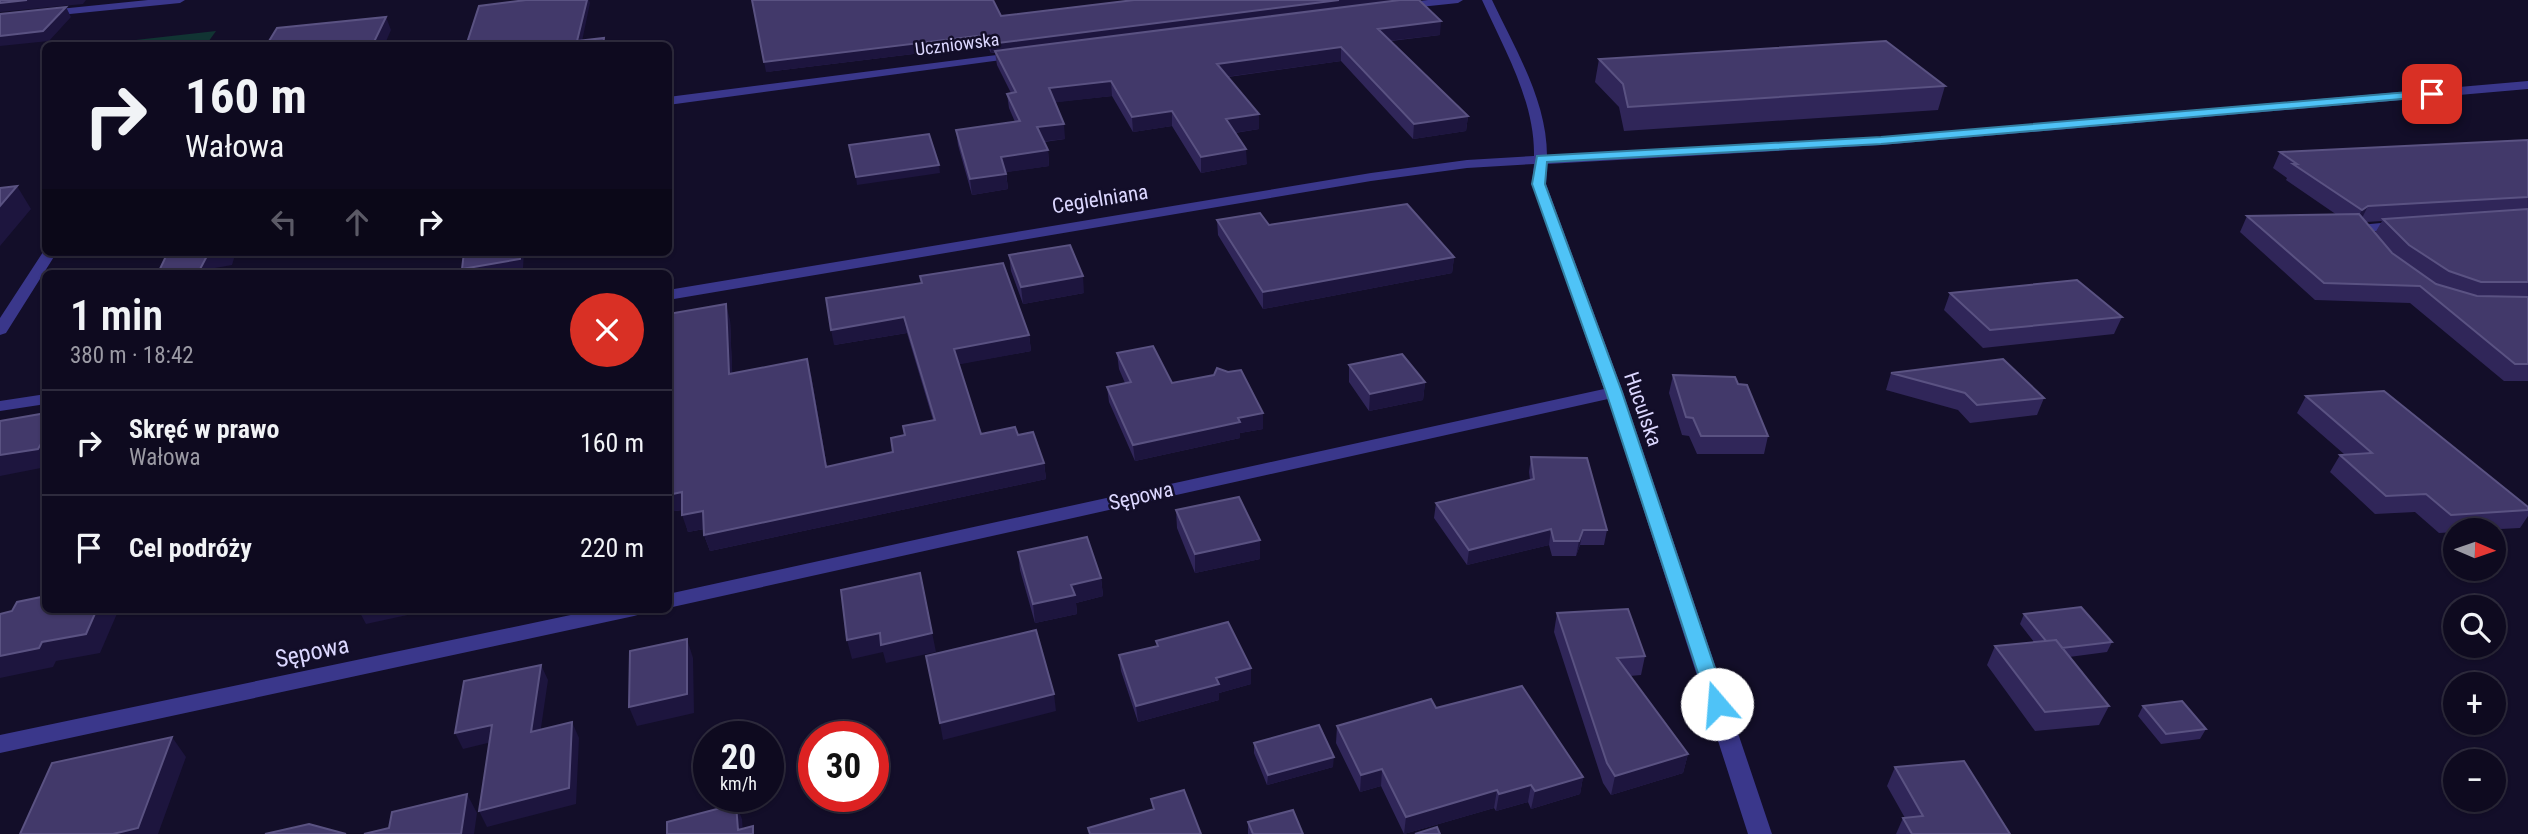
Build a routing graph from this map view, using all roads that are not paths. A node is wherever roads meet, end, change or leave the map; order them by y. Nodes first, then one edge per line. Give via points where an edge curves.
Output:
1 (180, 0) edge
2 (1458, 0) edge
3 (1487, 0) edge
4 (1391, 8) edge
5 (0, 18) edge
6 (1029, 54) edge
7 (2528, 85) edge
8 (672, 100) edge
9 (1541, 158) junction
10 (2419, 224) edge
11 (2374, 247) edge
12 (47, 256) edge
13 (672, 294) edge
14 (0, 330) edge
15 (1614, 392) junction
16 (42, 400) edge
17 (0, 406) edge
18 (672, 600) edge
19 (615, 613) edge
20 (0, 744) edge
21 (1760, 834) edge

1 - 5 street
2 - 4 street
3 - 9 street, Huculska via 1521,76 1539,130
6 - 8 street, Uczniowska
7 - 9 street, Cegielniana via 1881,141
9 - 13 street, Cegielniana via 1371,177
9 - 15 street, Huculska via 1539,184
10 - 11 street via 2360,229
12 - 14 street
15 - 18 street, Sępowa
15 - 21 street, Huculska
16 - 17 street
19 - 20 street, Sępowa

